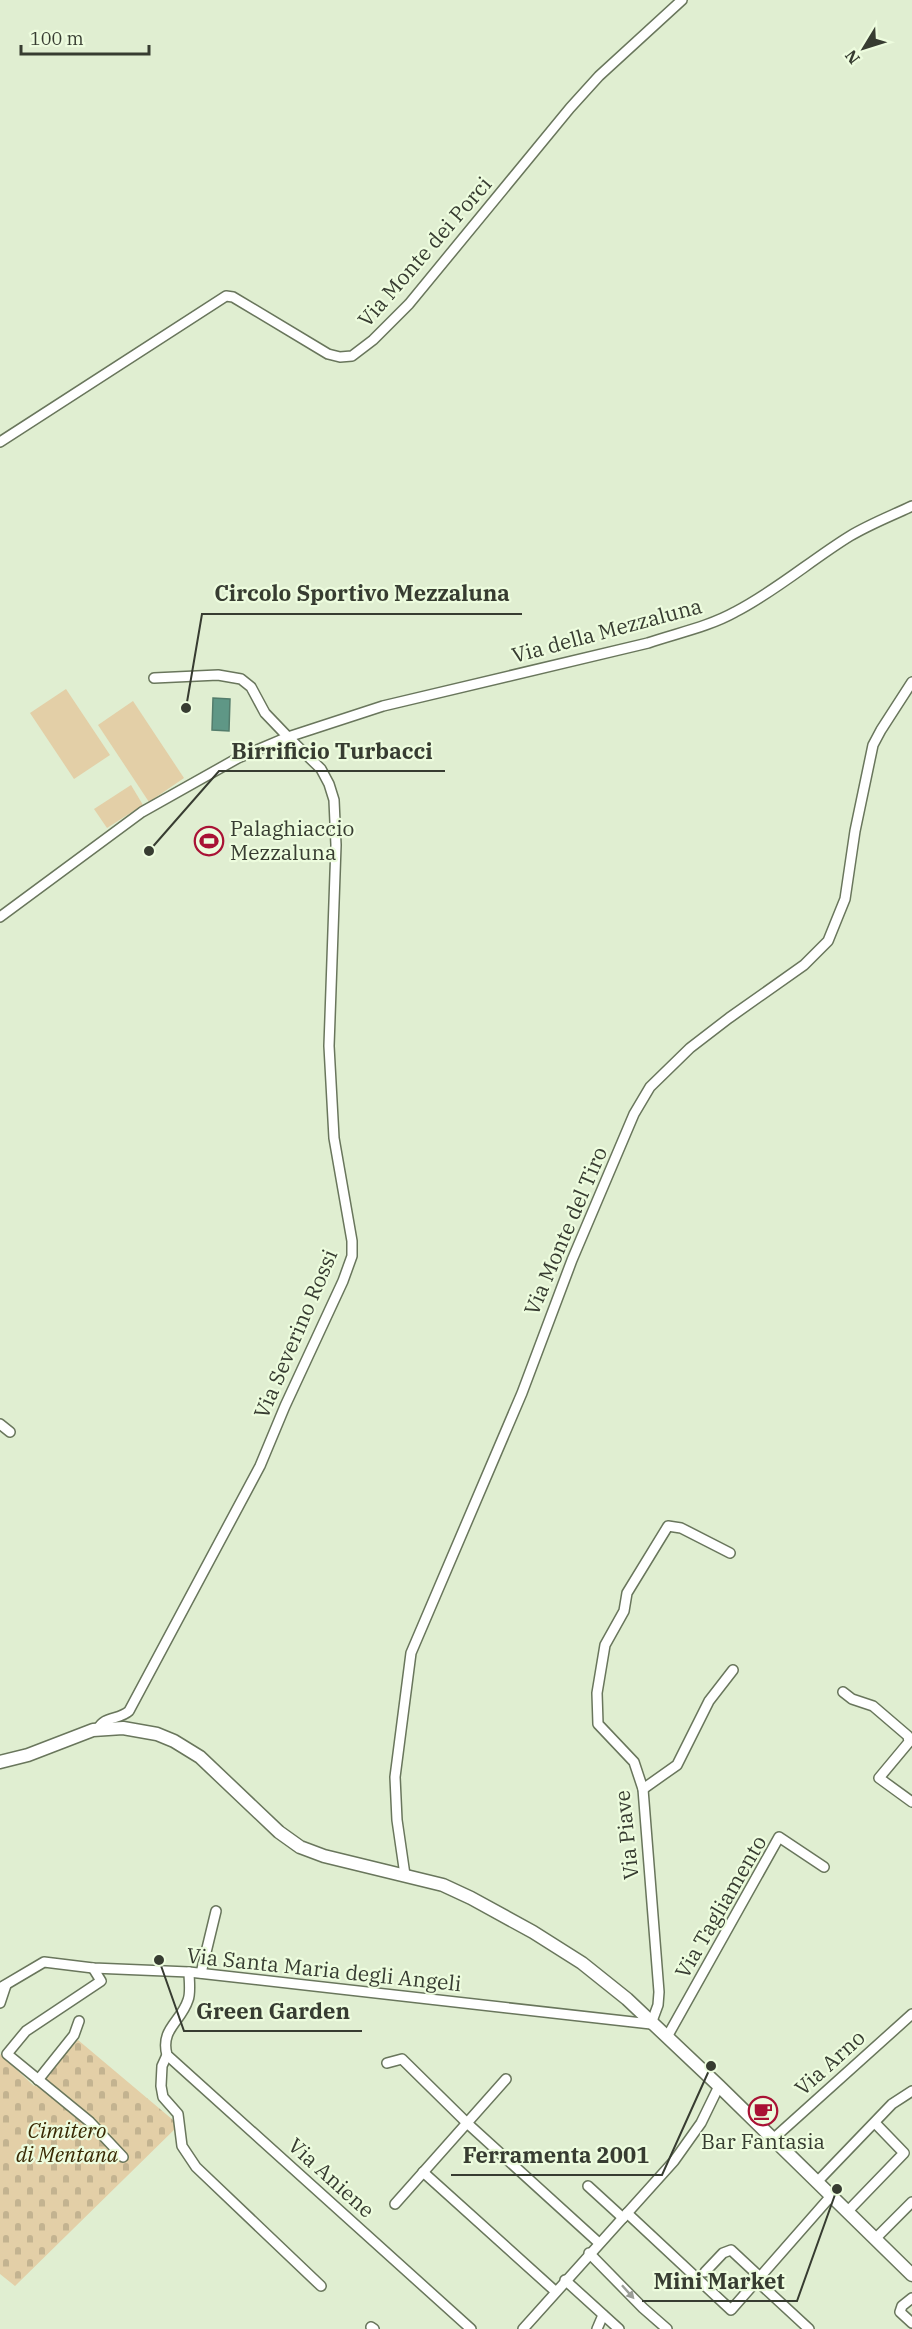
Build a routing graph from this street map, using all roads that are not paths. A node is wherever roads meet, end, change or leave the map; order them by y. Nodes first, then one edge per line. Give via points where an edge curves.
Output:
1 (682, 0) edge
2 (0, 442) edge
3 (912, 506) edge
4 (154, 678) dead end
5 (912, 682) edge
6 (288, 737) junction
7 (0, 917) edge
8 (0, 1424) edge
9 (10, 1432) dead end
10 (730, 1553) dead end
11 (733, 1670) dead end
12 (843, 1692) dead end
13 (98, 1729) junction
14 (0, 1762) edge
15 (643, 1789) junction
16 (912, 1802) edge
17 (824, 1867) dead end
18 (405, 1875) junction
19 (216, 1911) dead end
20 (93, 1968) junction
21 (189, 1972) junction
22 (201, 1974) junction
23 (3, 1986) edge
24 (0, 2003) edge
25 (912, 2014) edge
26 (78, 2021) dead end
27 (651, 2024) junction
28 (667, 2037) junction
29 (167, 2055) junction
30 (387, 2063) dead end
31 (506, 2079) dead end
32 (38, 2080) junction
33 (719, 2086) junction
34 (912, 2091) edge
35 (467, 2123) junction
36 (875, 2123) junction
37 (773, 2139) junction
38 (123, 2157) dead end
39 (423, 2172) junction
40 (817, 2182) junction
41 (588, 2186) dead end
42 (831, 2196) junction
43 (912, 2202) edge
44 (395, 2204) dead end
45 (847, 2212) junction
46 (625, 2215) junction
47 (875, 2239) junction
48 (599, 2243) junction
49 (589, 2253) junction
50 (705, 2272) dead end
51 (912, 2275) edge
52 (758, 2279) junction
53 (565, 2280) junction
54 (321, 2286) dead end
55 (555, 2292) junction
56 (912, 2298) edge
57 (603, 2315) junction
58 (912, 2323) edge
59 (471, 2329) edge
60 (523, 2329) edge
61 (597, 2329) edge
62 (619, 2329) edge
63 (667, 2329) edge
64 (809, 2329) edge

1 - 2 street, Via Monte dei Porci via 599,76 409,304 358,352 346,357 328,354 234,297 226,296
3 - 6 street, Via della Mezzaluna via 850,536 763,597 714,622 678,635 383,706
4 - 6 street via 238,678 249,685
5 - 18 street, Via Monte del Tiro via 873,746 845,899 828,941 804,965 690,1048 650,1087 634,1114 522,1393 411,1653 395,1777
6 - 7 street, Via della Mezzaluna via 238,758 142,812
6 - 13 street, Via Severino Rossi via 321,769 334,800 329,1046 333,1131 352,1256 256,1475 133,1706 124,1715 102,1722
8 - 9 street
10 - 15 street, Via Piave via 681,1528 668,1526 627,1593 624,1611 604,1645 597,1693 598,1724 633,1762
11 - 15 street via 709,1701 677,1765
12 - 16 street via 873,1706 908,1736 909,1742 879,1778
13 - 14 street
13 - 18 street via 129,1729 170,1739 205,1761 296,1845 324,1856
15 - 27 street, Via Piave via 659,1992
17 - 28 street, Via Tagliamento via 779,1837
18 - 27 street via 461,1893 554,1944 613,1987
19 - 22 street
20 - 21 street, Via Santa Maria degli Angeli
20 - 23 street, Via Santa Maria degli Angeli via 44,1962
20 - 32 street via 101,1981 26,2031 8,2054
21 - 22 street, Via Santa Maria degli Angeli
21 - 29 street via 189,2000 165,2037
22 - 27 street, Via Santa Maria degli Angeli
23 - 24 street
25 - 37 street, Via Arno
26 - 32 street via 74,2035
27 - 28 street
28 - 33 street
29 - 54 street via 162,2066 163,2097 178,2114 182,2146 196,2168
29 - 59 street, Via Aniene
30 - 35 street via 402,2059
31 - 35 street
32 - 38 street via 90,2122
33 - 37 street
33 - 46 street via 681,2151
34 - 36 street via 892,2104
35 - 39 street
35 - 48 street
36 - 40 street
36 - 45 street via 904,2153
37 - 40 street
39 - 44 street
39 - 55 street
40 - 42 street
41 - 46 street
42 - 45 street
42 - 52 street
43 - 47 street
45 - 47 street
46 - 48 street
46 - 52 street via 731,2310
47 - 51 street
48 - 49 street
49 - 53 street
49 -> 63 street
50 - 52 street via 731,2250
52 - 64 street
53 - 55 street
53 - 57 street
55 - 60 street
56 - 58 street via 900,2312
57 - 61 street
57 - 62 street

